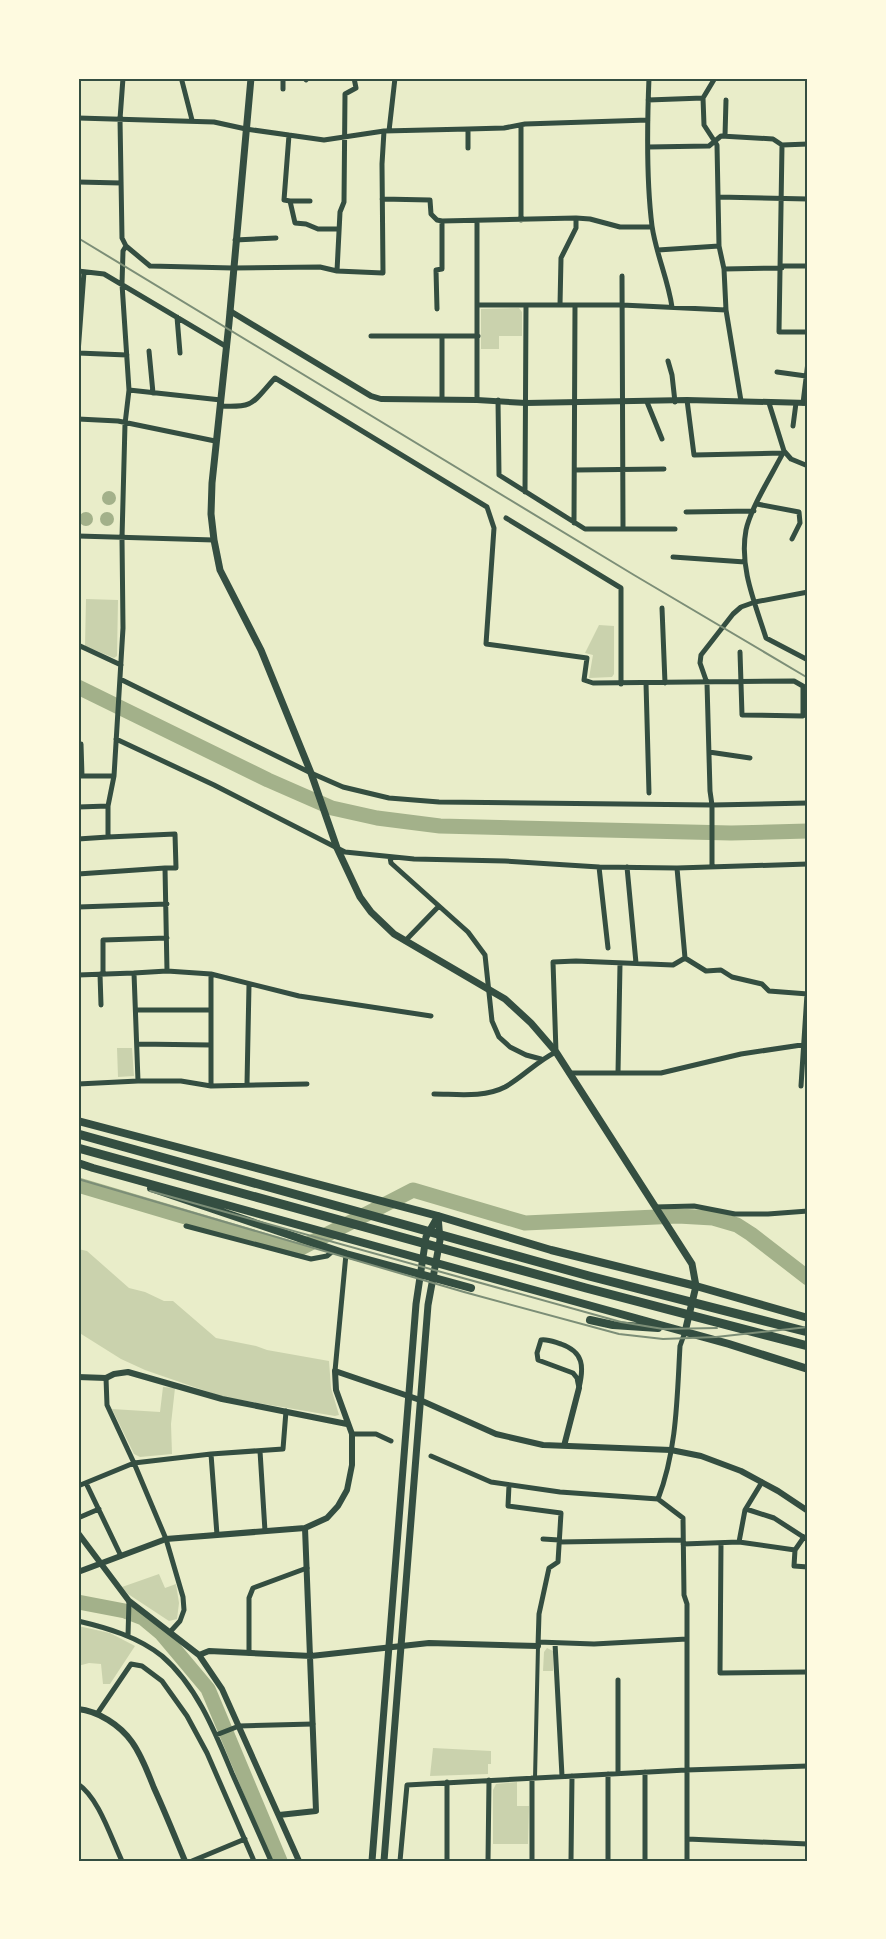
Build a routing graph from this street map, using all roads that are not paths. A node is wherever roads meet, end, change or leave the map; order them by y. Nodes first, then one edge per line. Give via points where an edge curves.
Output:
1 (123, 78) edge
2 (251, 78) edge
3 (283, 78) edge
4 (354, 78) edge
5 (394, 78) edge
6 (649, 78) edge
7 (715, 78) edge
8 (182, 81) dead end
9 (283, 89) dead end
10 (703, 98) junction
11 (648, 100) junction
12 (726, 100) dead end
13 (78, 118) edge
14 (120, 119) junction
15 (192, 120) junction
16 (648, 120) junction
17 (521, 125) junction
18 (246, 129) junction
19 (468, 129) junction
20 (387, 131) junction
21 (289, 135) junction
22 (725, 136) junction
23 (344, 138) junction
24 (715, 142) junction
25 (808, 144) edge
26 (783, 145) junction
27 (648, 147) junction
28 (468, 148) dead end
29 (78, 182) edge
30 (121, 183) junction
31 (717, 196) junction
32 (782, 198) junction
33 (382, 199) junction
34 (808, 199) edge
35 (290, 201) junction
36 (310, 201) dead end
37 (576, 218) junction
38 (521, 220) junction
39 (442, 221) junction
40 (477, 221) junction
41 (652, 227) junction
42 (339, 229) junction
43 (276, 238) dead end
44 (235, 240) junction
45 (126, 246) junction
46 (719, 246) junction
47 (658, 250) junction
48 (808, 266) edge
49 (782, 267) junction
50 (233, 268) junction
51 (724, 269) junction
52 (337, 271) junction
53 (81, 272) edge
54 (622, 276) dead end
55 (122, 284) junction
56 (478, 305) junction
57 (526, 305) junction
58 (561, 305) junction
59 (575, 305) junction
60 (622, 306) junction
61 (672, 307) junction
62 (80, 308) edge
63 (437, 309) dead end
64 (726, 310) junction
65 (230, 311) junction
66 (177, 317) junction
67 (808, 332) edge
68 (371, 336) dead end
69 (442, 336) junction
70 (478, 336) junction
71 (226, 347) junction
72 (149, 351) dead end
73 (78, 353) edge
74 (180, 353) dead end
75 (128, 355) junction
76 (668, 361) dead end
77 (808, 362) edge
78 (777, 372) dead end
79 (806, 376) junction
80 (129, 390) junction
81 (153, 393) junction
82 (442, 399) junction
83 (477, 400) junction
84 (498, 400) junction
85 (687, 400) junction
86 (741, 401) junction
87 (623, 402) junction
88 (647, 402) junction
89 (675, 402) junction
90 (220, 403) junction
91 (526, 403) junction
92 (574, 403) junction
93 (769, 403) junction
94 (802, 403) edge
95 (78, 419) edge
96 (125, 424) junction
97 (793, 426) dead end
98 (662, 439) dead end
99 (215, 441) junction
100 (784, 452) junction
101 (808, 466) edge
102 (623, 469) junction
103 (664, 469) dead end
104 (575, 470) junction
105 (525, 492) junction
106 (757, 504) junction
107 (754, 511) junction
108 (686, 512) dead end
109 (506, 518) dead end
110 (574, 523) junction
111 (623, 528) junction
112 (675, 530) dead end
113 (78, 536) edge
114 (122, 538) junction
115 (792, 539) dead end
116 (214, 540) junction
117 (673, 557) dead end
118 (745, 562) junction
119 (808, 592) edge
120 (755, 602) junction
121 (662, 608) dead end
122 (78, 645) edge
123 (740, 652) dead end
124 (808, 660) edge
125 (121, 665) junction
126 (120, 680) junction
127 (707, 682) junction
128 (741, 682) junction
129 (646, 683) junction
130 (665, 683) junction
131 (621, 684) junction
132 (806, 688) edge
133 (116, 737) junction
134 (78, 744) edge
135 (709, 753) junction
136 (750, 759) dead end
137 (311, 773) junction
138 (80, 776) edge
139 (114, 776) junction
140 (649, 793) dead end
141 (808, 803) edge
142 (712, 805) junction
143 (108, 806) junction
144 (78, 807) edge
145 (108, 837) junction
146 (78, 839) edge
147 (336, 845) junction
148 (390, 857) junction
149 (808, 864) edge
150 (599, 867) junction
151 (627, 867) junction
152 (712, 867) junction
153 (165, 868) junction
154 (677, 868) junction
155 (78, 874) edge
156 (167, 904) junction
157 (438, 906) junction
158 (78, 908) edge
159 (167, 938) junction
160 (405, 941) junction
161 (608, 948) dead end
162 (685, 958) junction
163 (636, 963) junction
164 (620, 964) junction
165 (167, 971) junction
166 (134, 973) junction
167 (102, 974) junction
168 (211, 974) junction
169 (78, 975) edge
170 (249, 985) junction
171 (490, 992) junction
172 (807, 994) edge
173 (101, 1005) dead end
174 (135, 1010) junction
175 (210, 1010) junction
176 (431, 1016) dead end
177 (137, 1044) junction
178 (805, 1044) edge
179 (211, 1045) junction
180 (556, 1052) junction
181 (541, 1059) junction
182 (618, 1073) junction
183 (569, 1074) junction
184 (138, 1081) junction
185 (78, 1084) edge
186 (247, 1084) junction
187 (307, 1084) dead end
188 (211, 1086) junction
189 (801, 1086) dead end
190 (434, 1094) dead end
191 (80, 1120) edge
192 (78, 1134) edge
193 (78, 1148) edge
194 (78, 1162) edge
195 (93, 1168) junction
196 (656, 1209) junction
197 (808, 1211) edge
198 (438, 1216) junction
199 (186, 1227) dead end
200 (334, 1250) junction
201 (346, 1254) junction
202 (420, 1275) junction
203 (433, 1279) junction
204 (696, 1286) junction
205 (471, 1288) dead end
206 (808, 1318) edge
207 (590, 1320) dead end
208 (675, 1329) junction
209 (686, 1332) junction
210 (808, 1332) edge
211 (808, 1346) edge
212 (808, 1368) edge
213 (335, 1371) junction
214 (78, 1377) edge
215 (106, 1378) junction
216 (579, 1388) junction
217 (410, 1396) junction
218 (420, 1400) junction
219 (286, 1411) junction
220 (347, 1424) junction
221 (352, 1434) junction
222 (391, 1441) dead end
223 (564, 1446) junction
224 (671, 1450) junction
225 (260, 1451) junction
226 (211, 1454) junction
227 (431, 1456) dead end
228 (134, 1463) junction
229 (762, 1482) junction
230 (86, 1483) junction
231 (509, 1485) junction
232 (78, 1486) edge
233 (658, 1499) junction
234 (99, 1509) junction
235 (746, 1509) junction
236 (808, 1511) edge
237 (78, 1518) edge
238 (305, 1528) junction
239 (265, 1531) junction
240 (78, 1533) edge
241 (217, 1535) junction
242 (166, 1539) junction
243 (543, 1539) dead end
244 (806, 1539) edge
245 (559, 1541) junction
246 (683, 1542) junction
247 (739, 1542) junction
248 (721, 1543) junction
249 (795, 1550) junction
250 (121, 1556) junction
251 (101, 1563) junction
252 (808, 1567) edge
253 (307, 1568) junction
254 (78, 1572) edge
255 (129, 1601) junction
256 (78, 1621) edge
257 (170, 1632) junction
258 (128, 1636) junction
259 (687, 1639) junction
260 (555, 1643) junction
261 (538, 1644) junction
262 (388, 1647) junction
263 (400, 1647) junction
264 (249, 1653) junction
265 (199, 1655) junction
266 (311, 1656) junction
267 (808, 1672) edge
268 (618, 1680) dead end
269 (78, 1708) edge
270 (97, 1714) junction
271 (313, 1724) junction
272 (239, 1725) junction
273 (216, 1735) junction
274 (808, 1766) edge
275 (686, 1770) junction
276 (645, 1772) junction
277 (618, 1773) junction
278 (608, 1774) junction
279 (562, 1776) junction
280 (572, 1776) junction
281 (534, 1778) junction
282 (489, 1780) junction
283 (447, 1782) junction
284 (78, 1784) edge
285 (279, 1815) junction
286 (245, 1839) junction
287 (687, 1839) junction
288 (808, 1844) edge
289 (122, 1861) edge
290 (185, 1861) edge
291 (192, 1861) edge
292 (254, 1861) edge
293 (271, 1861) edge
294 (299, 1861) edge
295 (372, 1861) edge
296 (384, 1861) edge
297 (400, 1861) edge
298 (447, 1861) edge
299 (488, 1861) edge
300 (532, 1861) edge
301 (571, 1861) edge
302 (608, 1861) edge
303 (645, 1861) edge
304 (687, 1861) edge

1 - 14 street
2 - 18 main road
3 - 9 street
4 - 23 street via 356,88 345,94
5 - 20 street
6 - 11 street
7 - 10 street
8 - 15 street
10 - 11 street
10 - 24 street via 704,125
11 - 16 street
12 - 22 street
13 - 14 street
14 - 15 street
14 - 30 street
15 - 18 street
16 - 17 street
16 - 27 street
17 - 19 street
17 - 38 street
18 - 21 street
18 - 44 main road
19 - 20 street
19 - 28 street
20 - 23 street
20 - 33 street
21 - 23 street via 324,141
21 - 35 street via 284,200
22 - 24 street
22 - 26 street via 773,139
23 - 42 street via 344,202
24 - 27 street via 709,146
24 - 31 street
25 - 26 street
26 - 32 street
27 - 41 street
29 - 30 street
30 - 45 street via 122,238
31 - 32 street
31 - 46 street
32 - 34 street
32 - 49 street
33 - 39 street via 430,200 431,214
33 - 52 street via 383,273
35 - 36 street
35 - 42 street via 295,223
37 - 38 street
37 - 41 street
37 - 58 street via 576,228 561,258
38 - 40 street
39 - 40 street
39 - 63 street via 442,269 436,270
40 - 56 street
41 - 47 street
42 - 52 street
43 - 44 street
44 - 50 main road
45 - 50 street via 150,266
45 - 55 street
46 - 47 street
46 - 51 street
47 - 61 street
48 - 49 street
49 - 51 street
49 - 67 street via 779,332
50 - 52 street via 320,267
50 - 65 main road
51 - 64 street
53 - 55 street via 104,274
53 - 62 street
54 - 60 street
55 - 66 street
55 - 75 street
56 - 57 street
56 - 70 street
57 - 58 street
57 - 91 street
58 - 59 street
59 - 60 street
59 - 92 street
60 - 61 street
60 - 87 street
61 - 64 street
62 - 73 street
64 - 86 street
65 - 71 main road
65 - 82 street via 371,396
66 - 71 street
66 - 74 street
68 - 69 street
69 - 70 street
69 - 82 street
70 - 83 street
71 - 90 main road
72 - 81 street
73 - 75 street
75 - 80 street
76 - 89 street
77 - 79 street
78 - 79 street
79 - 94 street
80 - 81 street
80 - 96 street
81 - 90 street
82 - 83 street
83 - 84 street
84 - 91 street
84 - 105 street via 499,475
85 - 86 street
85 - 89 street
85 - 100 street via 694,455
86 - 93 street
87 - 88 street
87 - 92 street
87 - 102 street
88 - 89 street
88 - 98 street
90 - 99 main road
90 - 131 street via 244,407 254,402 275,378 487,507 494,528 486,644 587,658 584,680
91 - 92 street
91 - 105 street
92 - 104 street
93 - 94 street
93 - 100 street
94 - 97 street
95 - 96 street
96 - 99 street
96 - 114 street
99 - 116 main road via 211,504
100 - 101 street
100 - 106 street
102 - 103 street
102 - 104 street
102 - 111 street
104 - 110 street
105 - 110 street
106 - 107 street
106 - 115 street via 799,512 800,523
107 - 108 street
107 - 118 street via 746,528
109 - 131 street via 621,588
110 - 111 street via 585,529
111 - 112 street
113 - 114 street
114 - 116 street
114 - 125 street
116 - 137 main road via 220,570 261,650
117 - 118 street
118 - 120 street
119 - 120 street
120 - 124 street via 766,638
120 - 127 street via 733,614 704,649 700,663
121 - 130 street
122 - 125 street
123 - 128 street
125 - 126 street
126 - 133 street
126 - 137 street
127 - 128 street
127 - 130 street
127 - 135 street
128 - 132 street via 794,681
128 - 132 street via 742,716 802,716
129 - 130 street
129 - 131 street
129 - 140 street
133 - 139 street
133 - 147 street
134 - 138 street
135 - 136 street
135 - 142 street
137 - 142 street via 343,787 389,798 438,802
137 - 147 main road
138 - 139 street
139 - 143 street
141 - 142 street
142 - 152 street
143 - 144 street
143 - 145 street
145 - 146 street
145 - 153 street via 175,834 176,868
147 - 148 street via 345,852
147 - 160 main road via 360,897 388,930
148 - 150 street
148 - 157 street via 391,863
149 - 152 street
150 - 151 street
150 - 161 street
151 - 154 street
151 - 163 street
152 - 154 street
153 - 155 street
153 - 156 street
154 - 162 street
156 - 158 street
156 - 159 street
157 - 160 street
157 - 171 street via 468,932 485,954
159 - 165 street
159 - 167 street via 103,940
160 - 171 main road
162 - 163 street via 673,965
162 - 172 street via 706,970 721,970 732,977 762,984 769,991
163 - 164 street
164 - 180 street via 553,962
164 - 182 street
165 - 166 street
165 - 168 street
166 - 167 street
166 - 174 street
167 - 169 street
167 - 173 street
168 - 170 street
168 - 175 street
170 - 176 street
170 - 186 street
171 - 180 main road via 505,999
171 - 181 street via 492,1021 499,1037 510,1047
172 - 178 street
174 - 175 street
174 - 177 street
175 - 179 street
177 - 179 street
177 - 184 street
178 - 182 street via 710,1060 661,1073
178 - 189 street
179 - 188 street
180 - 181 street
180 - 183 main road
181 - 190 street via 504,1087 484,1094
182 - 183 street
183 - 196 main road
184 - 185 street
184 - 188 street
186 - 187 street
186 - 188 street
191 - 198 main road
192 - 210 highway via 589,1276
193 - 211 highway
194 - 195 main road
195 - 200 main road
195 - 208 main road
196 - 197 street via 694,1206 735,1215
196 - 204 main road via 692,1264
198 - 202 main road via 426,1237
198 - 203 main road via 440,1240
198 - 204 main road via 551,1250
199 - 200 street via 311,1259 327,1256
200 - 201 main road
201 - 202 main road
201 - 213 street
202 - 203 main road
202 - 217 main road
203 - 205 main road
203 - 218 main road
204 - 206 main road
204 - 209 main road
207 - 208 main road
208 - 209 main road
209 - 212 main road
209 - 224 street via 680,1346
213 - 217 street
213 - 220 street via 336,1390
214 - 215 street
215 - 219 street via 128,1372 222,1399
215 - 228 street via 107,1405
216 - 216 street via 573,1373 538,1360 542,1340 571,1347 577,1354 582,1368
216 - 223 street
217 - 218 street
217 - 262 main road
218 - 223 street via 496,1434
218 - 263 main road
219 - 220 street
219 - 225 street via 283,1449
220 - 221 street
221 - 222 street via 376,1434
221 - 238 street via 347,1490 327,1518
223 - 224 street
224 - 229 street via 717,1461
224 - 233 street
225 - 226 street
225 - 239 street
226 - 228 street
226 - 241 street
227 - 231 street via 491,1482
228 - 230 street
228 - 242 street
229 - 235 street
229 - 236 street
230 - 232 street
230 - 234 street
231 - 233 street
231 - 245 street via 508,1506 561,1514
233 - 246 street via 683,1518
234 - 237 street
234 - 250 street
235 - 244 street via 774,1518
235 - 247 street
238 - 239 street
238 - 253 street
239 - 241 street
240 - 251 street
241 - 242 street
242 - 250 street
242 - 257 street via 184,1610
243 - 245 street
244 - 249 street
245 - 246 street
245 - 261 street via 558,1562 549,1568 539,1614
246 - 248 street
246 - 259 street
247 - 248 street
247 - 249 street
248 - 267 street via 720,1674
249 - 252 street via 794,1566
250 - 251 street
251 - 254 street
251 - 255 street
253 - 264 street via 252,1588
253 - 266 street
255 - 257 street
255 - 258 street
256 - 258 street
257 - 265 street
258 - 273 street via 162,1657 181,1677
259 - 260 street
259 - 275 street
260 - 261 street
260 - 279 street
261 - 263 street via 429,1642
261 - 281 street
262 - 263 street
262 - 266 street
262 - 295 main road
263 - 296 main road
264 - 265 street via 209,1651
264 - 266 street
265 - 272 street via 222,1689
266 - 271 street
268 - 277 street
269 - 270 street
270 - 286 street via 131,1664 142,1666 162,1681 207,1753
270 - 290 street via 131,1741
271 - 272 street
271 - 285 street via 316,1811
272 - 273 street
272 - 285 street
273 - 293 street
274 - 275 street
275 - 276 street
275 - 287 street
276 - 277 street
276 - 303 street
277 - 278 street
278 - 280 street
278 - 302 street
279 - 280 street
279 - 281 street
280 - 301 street
281 - 282 street
281 - 300 street
282 - 283 street
282 - 299 street
283 - 297 street via 407,1785
283 - 298 street
284 - 289 street via 94,1800
285 - 294 street
286 - 291 street
286 - 292 street
287 - 288 street
287 - 304 street

